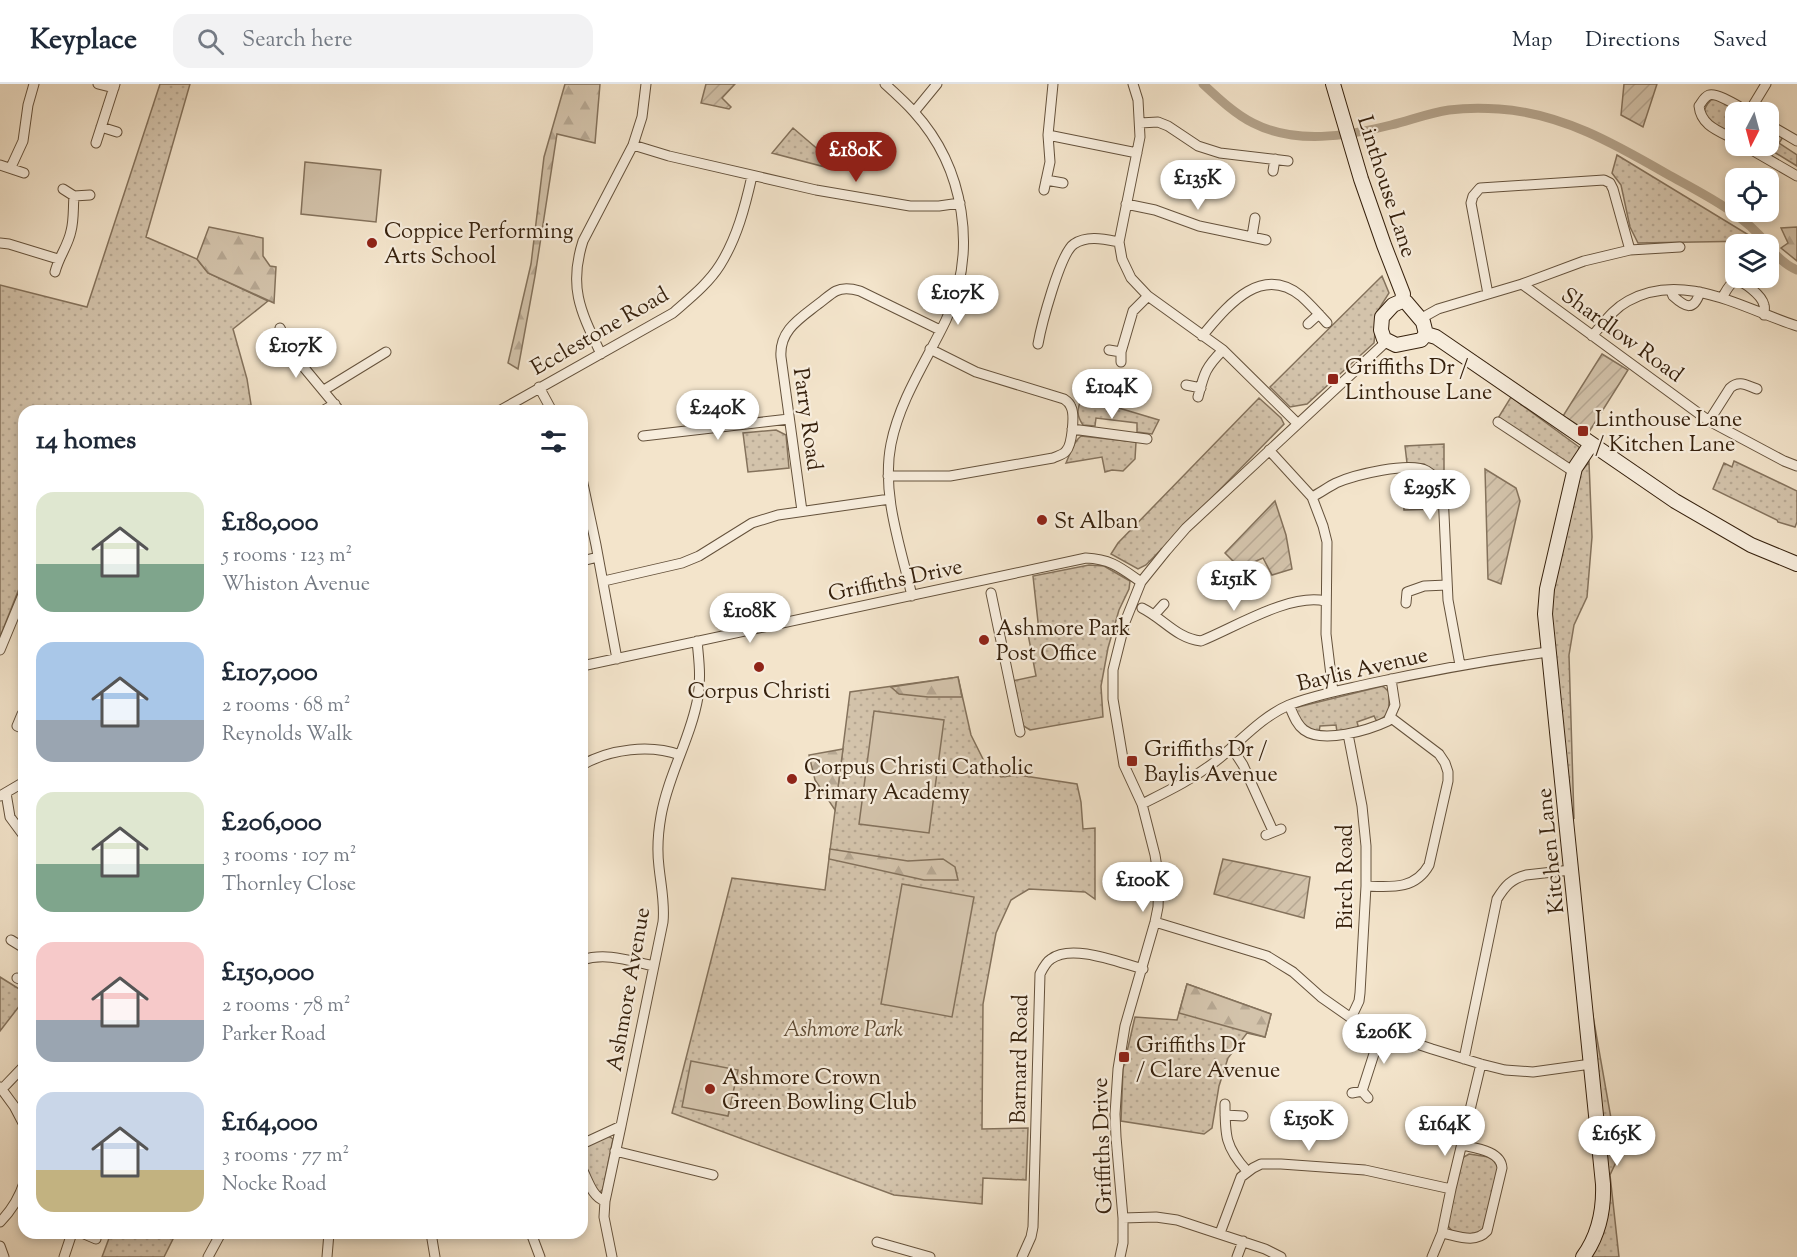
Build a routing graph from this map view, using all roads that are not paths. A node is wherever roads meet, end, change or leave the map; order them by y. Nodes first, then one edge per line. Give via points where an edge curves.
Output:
1 (34, 84) edge
2 (99, 84) edge
3 (646, 84) edge
4 (885, 84) edge
5 (938, 84) edge
6 (1053, 84) edge
7 (1133, 84) edge
8 (1333, 84) edge
9 (1767, 84) edge
10 (114, 86) edge
11 (1731, 102) edge
12 (1755, 102) edge
13 (914, 112) junction
14 (1140, 123) junction
15 (102, 127) junction
16 (1779, 130) edge
17 (117, 132) dead end
18 (1725, 134) edge
19 (1048, 135) junction
20 (1797, 141) edge
21 (96, 143) dead end
22 (633, 145) junction
23 (1137, 153) junction
24 (1762, 156) edge
25 (1275, 159) junction
26 (1288, 161) dead end
27 (0, 165) edge
28 (11, 167) junction
29 (1273, 171) dead end
30 (24, 173) dead end
31 (752, 176) junction
32 (1797, 176) edge
33 (1063, 183) dead end
34 (63, 189) dead end
35 (90, 195) dead end
36 (74, 196) junction
37 (960, 203) junction
38 (1126, 204) junction
39 (1255, 218) dead end
40 (1252, 236) junction
41 (1266, 240) dead end
42 (1119, 242) junction
43 (0, 243) edge
44 (1680, 247) dead end
45 (1630, 250) junction
46 (58, 259) junction
47 (56, 272) dead end
48 (1522, 284) junction
49 (1671, 291) junction
50 (1700, 292) junction
51 (1488, 294) junction
52 (1148, 296) junction
53 (1722, 298) junction
54 (1402, 301) junction
55 (1319, 314) junction
56 (1764, 315) junction
57 (1420, 319) junction
58 (1327, 322) dead end
59 (1308, 324) dead end
60 (1797, 326) edge
61 (280, 328) dead end
62 (940, 330) junction
63 (1029, 330) dead end
64 (1040, 331) junction
65 (1426, 334) junction
66 (1202, 336) junction
67 (1592, 336) junction
68 (1387, 341) junction
69 (1038, 344) dead end
70 (930, 349) junction
71 (1109, 350) dead end
72 (1222, 350) junction
73 (386, 352) dead end
74 (1121, 352) junction
75 (601, 354) junction
76 (1121, 362) dead end
77 (1186, 385) dead end
78 (539, 387) junction
79 (1757, 389) dead end
80 (324, 390) junction
81 (336, 405) edge
82 (509, 405) edge
83 (549, 405) edge
84 (789, 419) junction
85 (1709, 421) junction
86 (1498, 422) dead end
87 (1298, 423) junction
88 (1072, 429) junction
89 (643, 436) dead end
90 (1148, 439) dead end
91 (1591, 444) junction
92 (1269, 450) junction
93 (1797, 466) edge
94 (1574, 472) junction
95 (888, 476) junction
96 (1312, 497) junction
97 (890, 499) junction
98 (588, 508) edge
99 (802, 511) junction
100 (598, 557) junction
101 (588, 560) edge
102 (1797, 564) edge
103 (603, 581) junction
104 (1141, 582) junction
105 (1447, 585) junction
106 (991, 593) dead end
107 (912, 596) junction
108 (1325, 601) junction
109 (1406, 603) dead end
110 (1164, 604) dead end
111 (1142, 608) dead end
112 (1155, 614) junction
113 (18, 617) edge
114 (697, 641) junction
115 (0, 650) edge
116 (1548, 652) junction
117 (617, 659) junction
118 (588, 665) edge
119 (1461, 665) junction
120 (1391, 679) junction
121 (1333, 692) junction
122 (1289, 705) junction
123 (1390, 717) junction
124 (1020, 732) dead end
125 (1348, 734) junction
126 (1232, 748) junction
127 (680, 755) junction
128 (588, 762) edge
129 (18, 785) edge
130 (3, 794) edge
131 (1142, 804) junction
132 (18, 828) edge
133 (1273, 832) dead end
134 (1571, 870) junction
135 (1366, 886) junction
136 (1155, 922) junction
137 (11, 940) dead end
138 (18, 944) edge
139 (588, 958) edge
140 (654, 966) junction
141 (1143, 969) junction
142 (1351, 1018) junction
143 (1381, 1032) junction
144 (1464, 1059) junction
145 (1481, 1064) junction
146 (1591, 1064) junction
147 (18, 1072) edge
148 (1, 1088) edge
149 (1352, 1093) dead end
150 (1225, 1104) dead end
151 (18, 1114) edge
152 (1225, 1115) junction
153 (1243, 1116) dead end
154 (621, 1126) junction
155 (588, 1141) edge
156 (1462, 1145) junction
157 (615, 1152) junction
158 (1247, 1171) junction
159 (713, 1175) dead end
160 (588, 1182) edge
161 (1451, 1189) junction
162 (18, 1196) edge
163 (605, 1201) junction
164 (1123, 1218) junction
165 (0, 1222) edge
166 (1220, 1233) junction
167 (1442, 1233) junction
168 (70, 1239) edge
169 (218, 1239) edge
170 (328, 1239) edge
171 (432, 1239) edge
172 (533, 1239) edge
173 (1243, 1241) junction
174 (877, 1242) dead end
175 (0, 1246) edge
176 (4, 1257) edge
177 (63, 1257) edge
178 (208, 1257) edge
179 (327, 1257) edge
180 (435, 1257) edge
181 (540, 1257) edge
182 (612, 1257) edge
183 (930, 1257) edge
184 (1022, 1257) edge
185 (1120, 1257) edge
186 (1237, 1257) edge
187 (1281, 1257) edge
188 (1432, 1257) edge
189 (1583, 1257) edge

1 - 28 street via 22,141
2 - 10 street
3 - 22 street
4 - 13 street
5 - 13 street
6 - 19 street
7 - 14 street
8 - 54 street, Linthouse Lane via 1403,294
9 - 12 street
10 - 15 street
11 - 18 street via 1712,94 1699,106 1706,123
13 - 37 street via 944,156
14 - 23 street
14 - 25 street via 1168,126 1205,150
15 - 17 street
15 - 21 street
16 - 20 street
19 - 23 street
19 - 33 street via 1050,162 1045,184
22 - 31 street
22 - 75 street via 579,252 577,296
23 - 38 street
24 - 32 street
25 - 26 street
25 - 29 street
27 - 28 street
28 - 30 street
31 - 37 street via 910,206
31 - 75 street, Ecclestone Road via 738,228 720,266 673,313
34 - 36 street
35 - 36 street
36 - 46 street via 72,230
37 - 62 street via 962,268
38 - 40 street via 1199,226
38 - 42 street
39 - 40 street
40 - 41 street
42 - 52 street via 1131,278
42 - 64 street via 1085,238 1068,249
43 - 46 street
44 - 45 street
45 - 48 street via 1584,261
45 - 51 street via 1613,189 1604,180 1480,188 1471,203
46 - 47 street
48 - 51 street
48 - 67 street, Shardlow Road
49 - 50 street
49 - 50 street via 1687,306 1697,302
49 - 67 street via 1652,292 1627,302
50 - 53 street
51 - 57 street via 1438,309
52 - 66 street
52 - 74 street via 1133,311
53 - 56 street
53 - 56 street via 1738,281 1759,295 1765,306
54 - 57 street
54 - 68 street via 1382,316 1382,334
55 - 58 street
55 - 59 street
55 - 66 street via 1299,295 1276,285 1263,286 1242,294
56 - 60 street
57 - 65 street
61 - 80 street via 296,358
62 - 70 street
62 - 84 street, Parry Road via 860,291 837,290 783,336 780,348
63 - 64 street
64 - 69 street
65 - 68 street via 1420,340 1399,345
65 - 91 street
66 - 72 street
67 - 85 street, Shardlow Road
68 - 87 street, Griffiths Drive
70 - 88 street via 976,372 1064,399 1071,405
70 - 95 street via 894,430
71 - 74 street
72 - 77 street via 1203,374 1199,392
72 - 87 street
73 - 80 street
74 - 76 street
75 - 78 street, Ecclestone Road
78 - 82 street, Ecclestone Road
78 - 83 street
79 - 85 street via 1740,382 1734,384
80 - 81 street
84 - 89 street
84 - 99 street, Parry Road
85 - 93 street, Shardlow Road
86 - 94 street
87 - 92 street, Griffiths Drive
88 - 90 street
88 - 95 street via 1068,450 1053,458 950,476
91 - 94 street, Kitchen Lane
91 - 102 street via 1723,530
92 - 96 street
92 - 104 street, Griffiths Drive via 1186,528
94 - 116 street, Kitchen Lane via 1546,600
95 - 97 street
96 - 105 street via 1360,476 1408,467 1428,471 1443,493
96 - 108 street via 1327,542
97 - 99 street
97 - 107 street
98 - 100 street
99 - 103 street via 752,524 682,563
100 - 101 street
100 - 103 street
103 - 117 street
104 - 107 street, Griffiths Drive via 1106,560 1086,558
104 - 131 street, Griffiths Drive via 1119,641 1113,699 1124,765
105 - 109 street via 1407,592
105 - 119 street
106 - 124 street
107 - 114 street, Griffiths Drive
108 - 112 street via 1301,600 1201,641 1179,634
108 - 121 street
110 - 112 street
111 - 112 street
113 - 115 street
114 - 117 street, Griffiths Drive
114 - 127 street, Ashmore Avenue via 698,697
116 - 119 street, Baylis Avenue
116 - 134 street, Kitchen Lane
117 - 118 street, Griffiths Drive
119 - 120 street, Baylis Avenue
120 - 121 street, Baylis Avenue
120 - 123 street via 1395,705
121 - 122 street, Baylis Avenue
122 - 125 street via 1298,724 1308,733
122 - 126 street, Baylis Avenue
123 - 125 street via 1379,725
123 - 135 street via 1439,754 1448,781 1425,872 1396,888
125 - 135 street, Birch Road via 1362,806
126 - 131 street, Baylis Avenue via 1198,775
126 - 133 street
127 - 128 street via 656,749 628,751
127 - 140 street, Ashmore Avenue via 660,825 658,864 664,911
129 - 130 street
130 - 132 street via 10,818
131 - 136 street, Griffiths Drive via 1159,880
134 - 144 street via 1526,874 1507,883 1497,899
134 - 146 street, Kitchen Lane
135 - 142 street, Birch Road via 1360,993
136 - 141 street, Griffiths Drive
136 - 142 street via 1266,956
137 - 138 street
139 - 140 street via 604,956
140 - 154 street, Ashmore Avenue
141 - 164 street, Griffiths Drive via 1125,1026 1116,1087
141 - 184 street, Barnard Road via 1086,953 1067,953 1052,957 1040,974 1033,1227
142 - 143 street
143 - 144 street
143 - 149 street via 1365,1094
144 - 145 street
145 - 146 street via 1533,1072
145 - 156 street
146 - 189 street, Kitchen Lane via 1604,1200 1595,1237
147 - 148 street
148 - 151 street
150 - 152 street
152 - 153 street
152 - 158 street via 1229,1145
154 - 155 street
154 - 157 street, Ashmore Avenue
156 - 161 street
156 - 167 street via 1495,1155 1502,1168 1487,1231 1474,1239
157 - 159 street
157 - 163 street, Ashmore Avenue
158 - 161 street via 1261,1164 1348,1168
158 - 166 street via 1237,1184
160 - 163 street via 593,1192
161 - 167 street
162 - 165 street
163 - 182 street, Ashmore Avenue
164 - 166 street via 1169,1218
164 - 185 street, Griffiths Drive
166 - 173 street
167 - 188 street
168 - 177 street
169 - 178 street
170 - 179 street
171 - 180 street
172 - 181 street
173 - 186 street
173 - 187 street
174 - 183 street
175 - 176 street

